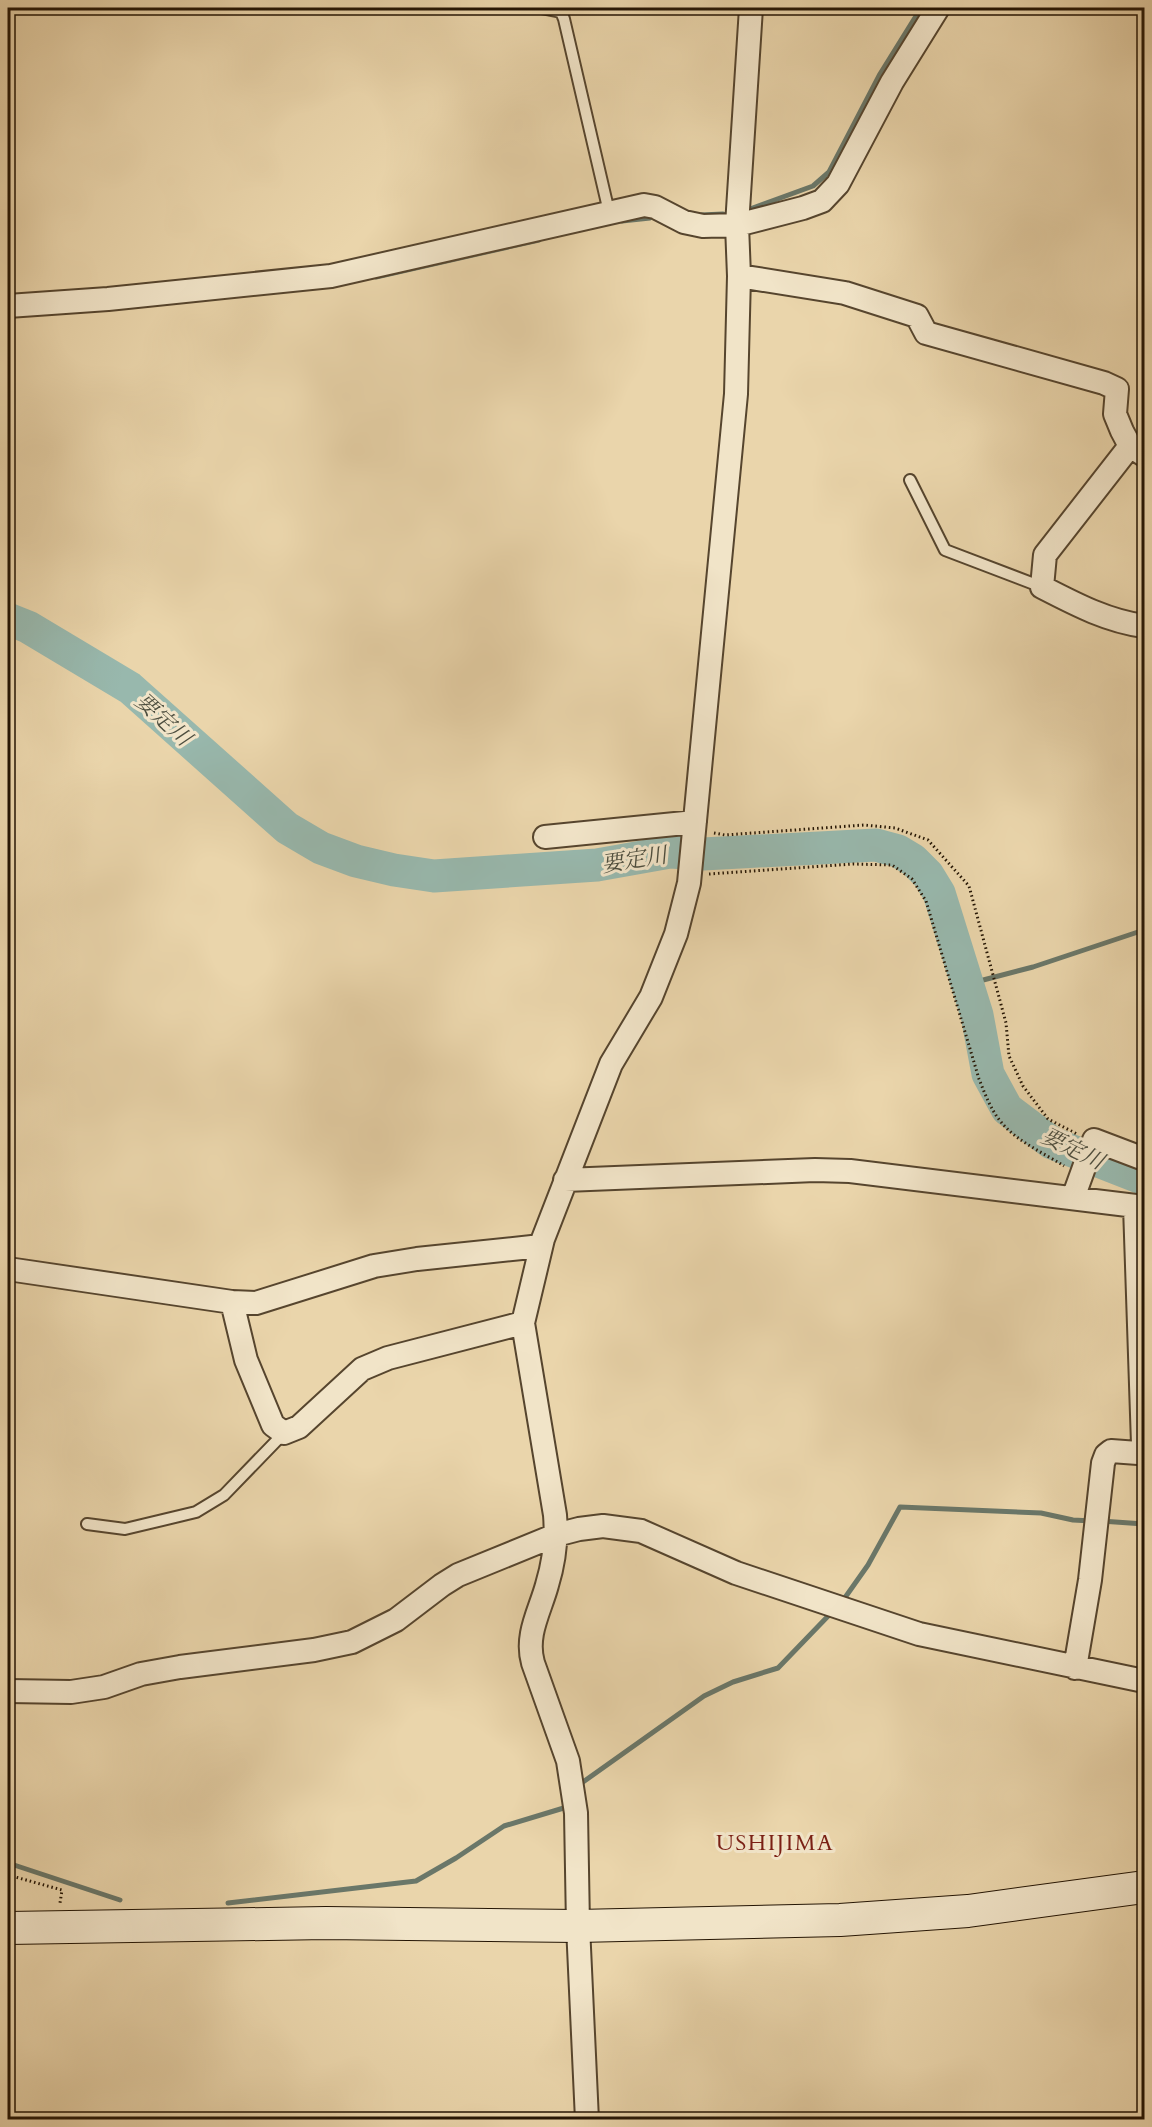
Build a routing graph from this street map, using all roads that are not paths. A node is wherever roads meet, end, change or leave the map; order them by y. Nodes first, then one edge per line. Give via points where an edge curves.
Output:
1 (541, 8) edge
2 (751, 8) edge
3 (938, 8) edge
4 (565, 10) edge
5 (609, 212) junction
6 (737, 225) junction
7 (739, 276) junction
8 (8, 306) edge
9 (1137, 451) edge
10 (910, 480) dead end
11 (1042, 587) junction
12 (1144, 626) edge
13 (695, 829) junction
14 (544, 837) dead end
15 (1144, 1158) edge
16 (565, 1180) junction
17 (1073, 1197) junction
18 (1140, 1207) edge
19 (541, 1246) junction
20 (8, 1269) edge
21 (232, 1302) junction
22 (523, 1323) junction
23 (284, 1432) junction
24 (1144, 1436) edge
25 (87, 1524) dead end
26 (556, 1535) junction
27 (1075, 1668) junction
28 (1144, 1682) edge
29 (8, 1691) edge
30 (1144, 1887) edge
31 (578, 1926) junction
32 (8, 1928) edge
33 (587, 2120) edge

1 - 4 lane
2 - 6 street
3 - 6 street via 892,82 838,184 822,201
4 - 5 lane
5 - 6 street via 648,205 697,226
5 - 8 street via 331,276
6 - 7 street
7 - 9 street via 845,293 917,316 926,333 1104,383 1117,389 1115,414
7 - 13 street via 736,394
9 - 11 street via 1045,555
10 - 11 lane via 945,550
11 - 12 street via 1099,615
13 - 14 street
13 - 16 street via 689,883 676,934 651,997 611,1064
15 - 17 street via 1093,1143
16 - 17 street via 850,1171
16 - 19 street
17 - 18 street
18 - 24 street
19 - 21 street via 374,1266 256,1303
19 - 22 street
20 - 21 street
21 - 23 street via 246,1360 273,1425
22 - 23 street via 388,1358 362,1369 299,1427
22 - 26 street
23 - 25 lane via 224,1495 196,1512 125,1529
24 - 27 street via 1143,1448 1138,1453 1115,1450 1106,1455 1103,1463
26 - 27 street via 603,1526 641,1531 736,1573 919,1634
26 - 29 street via 458,1575 396,1620 352,1642 180,1667 71,1692
26 - 31 street via 530,1647 572,1783 577,1830
27 - 28 street
30 - 31 street via 968,1911 840,1920
31 - 32 street via 326,1923
31 - 33 street

